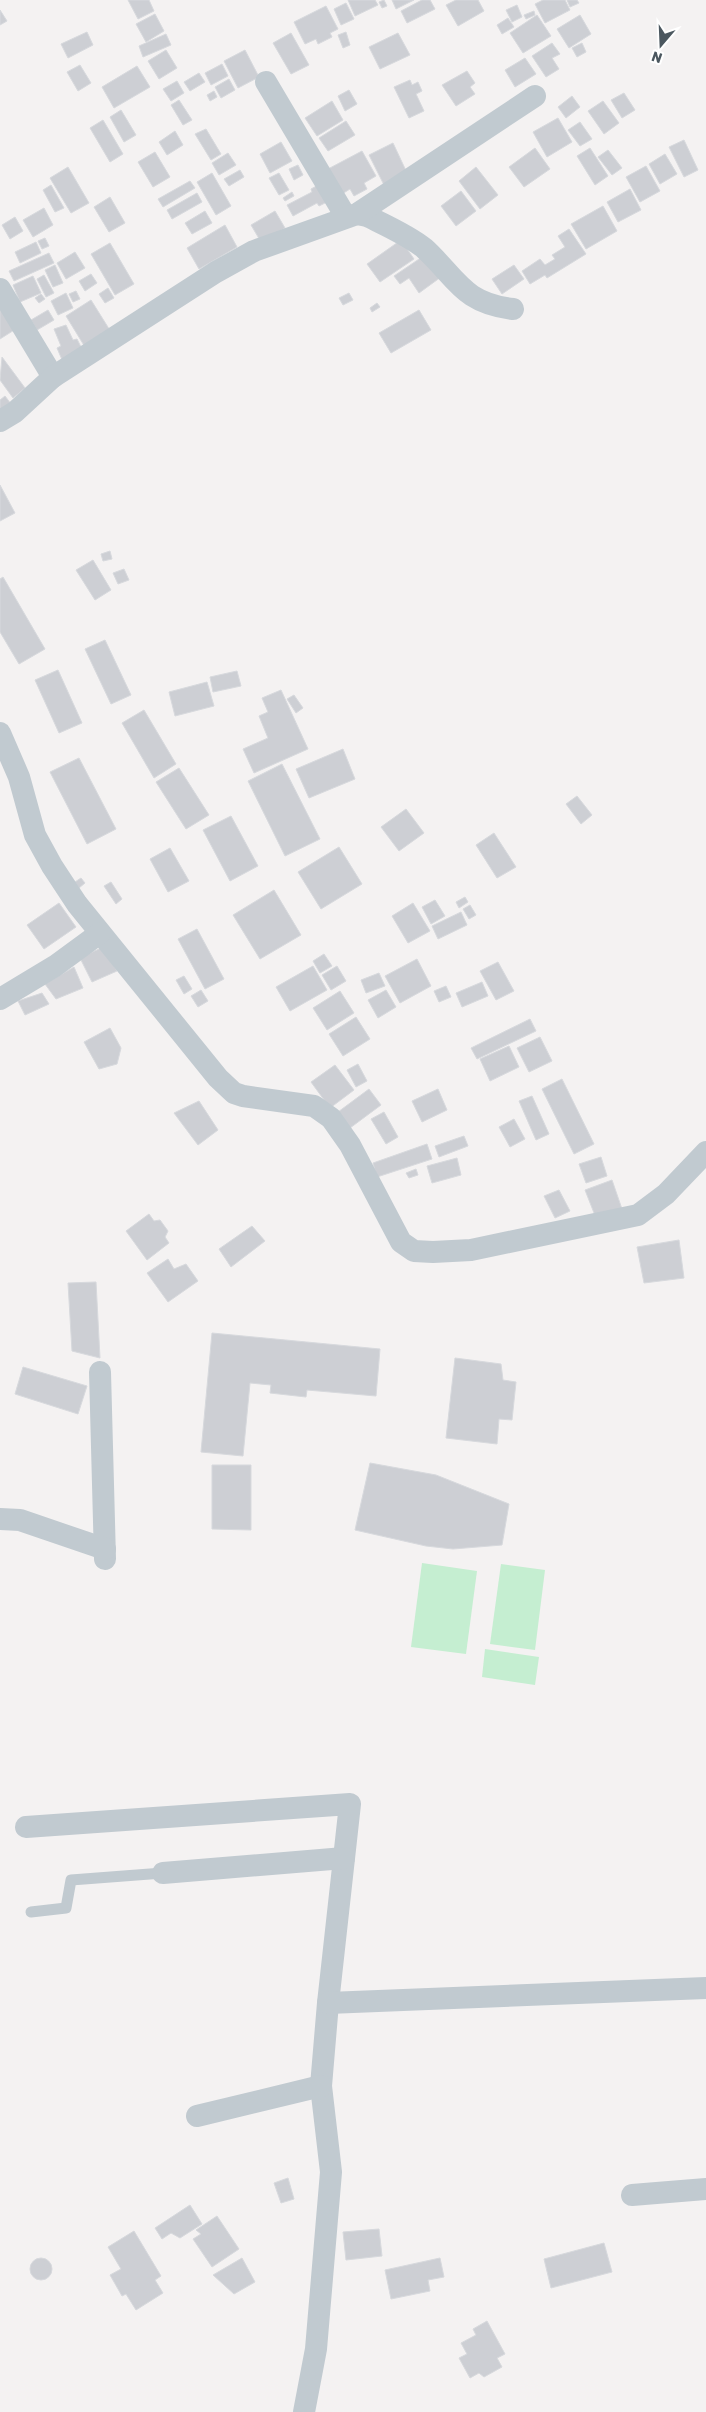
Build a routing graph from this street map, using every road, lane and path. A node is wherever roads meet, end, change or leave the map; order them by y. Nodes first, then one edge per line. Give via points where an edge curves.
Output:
1 (266, 82) dead end
2 (535, 96) dead end
3 (351, 216) junction
4 (0, 289) edge
5 (513, 309) dead end
6 (53, 377) junction
7 (0, 421) edge
8 (0, 733) edge
9 (100, 933) junction
10 (0, 999) edge
11 (706, 1152) edge
12 (100, 1372) dead end
13 (0, 1519) edge
14 (26, 1827) dead end
15 (344, 1858) junction
16 (163, 1874) joint
17 (31, 1912) dead end
18 (706, 1988) edge
19 (328, 2003) junction
20 (321, 2086) junction
21 (197, 2116) dead end
22 (706, 2189) edge
23 (632, 2195) dead end
24 (304, 2412) edge

1 - 3 street
2 - 3 street
3 - 5 street via 367,216 423,248 459,288 479,301
3 - 6 street via 308,230 239,260
4 - 6 street
6 - 7 street via 15,412
8 - 9 street via 19,777 35,835 77,904
9 - 10 street via 55,966
9 - 11 street via 212,1071 234,1092 314,1106 331,1118 350,1145 401,1242 414,1251 471,1250 638,1215 666,1194
12 - 13 street via 105,1554 20,1520
14 - 15 street via 350,1804
15 - 16 street
15 - 19 street
16 - 17 lane via 71,1880 66,1908
18 - 19 street
19 - 20 street
20 - 21 street
20 - 24 street via 331,2172 316,2349
22 - 23 street

